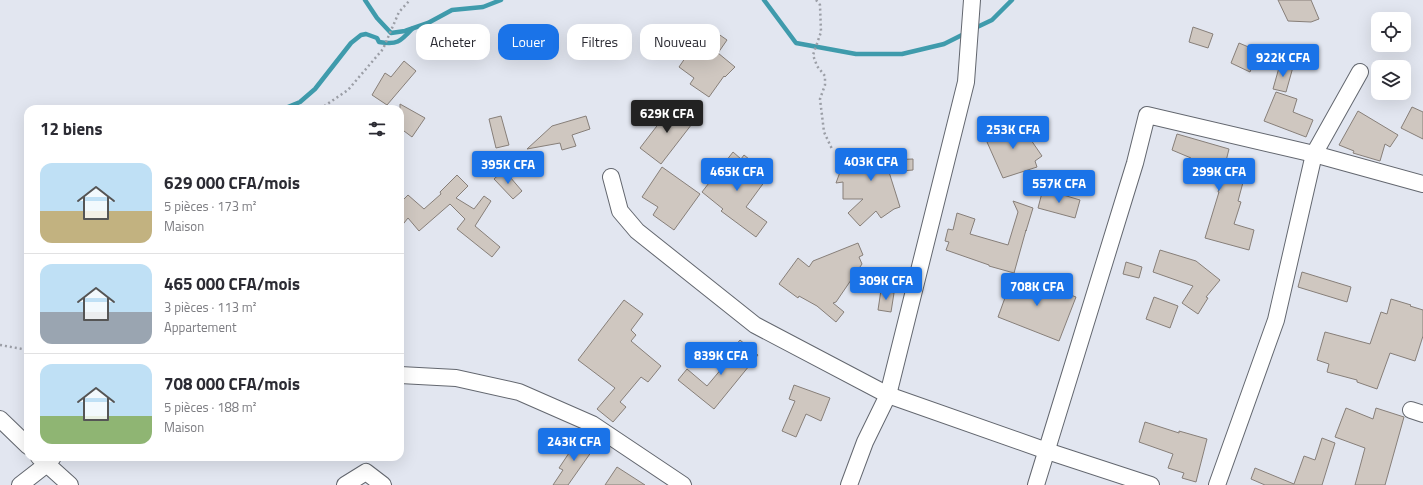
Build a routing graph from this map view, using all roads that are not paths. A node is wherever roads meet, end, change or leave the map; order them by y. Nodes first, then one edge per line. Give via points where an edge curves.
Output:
1 (972, 0) edge
2 (1360, 72) dead end
3 (1314, 154) junction
4 (611, 177) dead end
5 (1423, 184) edge
6 (404, 375) edge
7 (888, 395) junction
8 (0, 419) edge
9 (24, 442) edge
10 (1047, 451) junction
11 (44, 461) edge
12 (48, 461) edge
13 (20, 485) edge
14 (70, 485) edge
15 (345, 485) edge
16 (383, 485) edge
17 (683, 485) edge
18 (849, 485) edge
19 (1036, 485) edge
20 (1151, 485) edge
21 (1217, 485) edge

1 - 7 street via 966,82
2 - 3 street
3 - 5 street
3 - 10 street via 1147,115 1135,163
3 - 21 street via 1276,320
4 - 7 street via 620,211 637,231 755,325
6 - 17 street via 456,378 519,392 592,424
7 - 10 street
7 - 18 street via 865,442
8 - 9 street
10 - 19 street
10 - 20 street
11 - 13 street
12 - 14 street
15 - 16 street via 366,472

